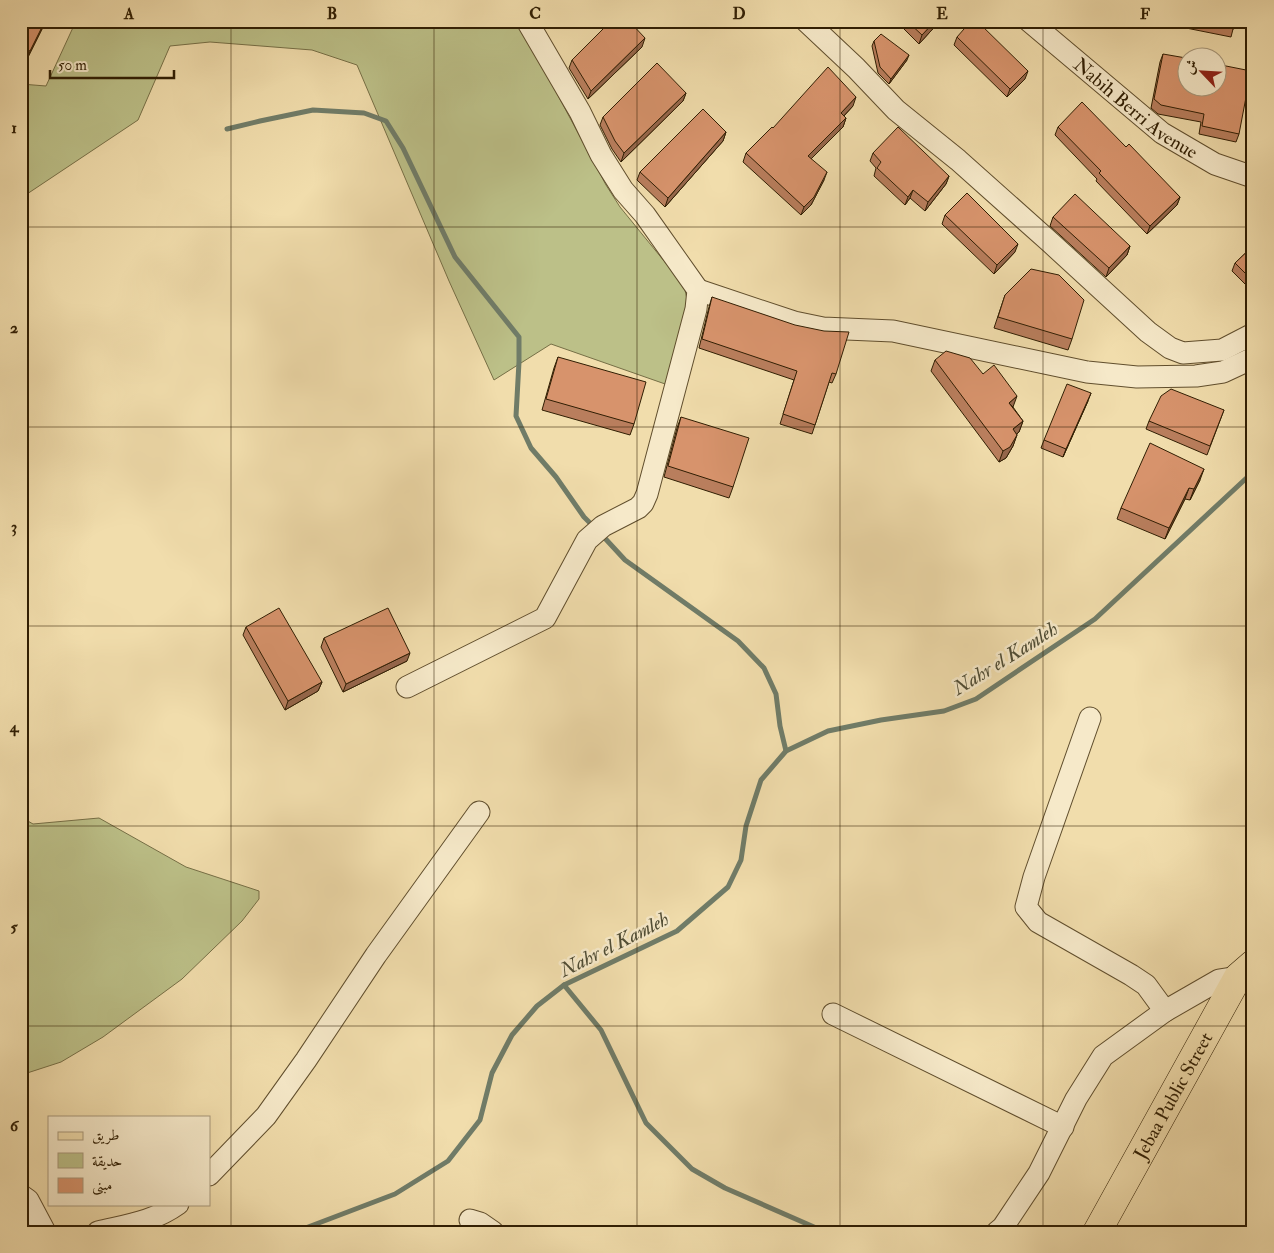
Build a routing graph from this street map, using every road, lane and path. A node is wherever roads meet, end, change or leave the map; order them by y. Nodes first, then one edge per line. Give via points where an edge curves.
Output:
1 (527, 21) edge
2 (806, 21) edge
3 (1029, 21) edge
4 (1253, 177) edge
5 (698, 290) junction
6 (1253, 334) edge
7 (1253, 358) edge
8 (407, 686) dead end
9 (1090, 718) dead end
10 (479, 812) dead end
11 (1245, 970) edge
12 (1165, 1011) junction
13 (833, 1014) dead end
14 (1062, 1128) junction
15 (210, 1174) edge
16 (21, 1195) edge
17 (175, 1206) edge
18 (470, 1220) dead end
19 (46, 1232) edge
20 (98, 1232) edge
21 (493, 1232) edge
22 (998, 1232) edge
23 (1097, 1232) edge

1 - 5 street via 622,190 645,216
2 - 6 street via 896,110 958,160 1148,332 1170,348 1183,353 1222,350
3 - 4 street, Nabih Berri Avenue via 1162,134 1215,164
5 - 7 street via 794,322 823,328 893,331 1087,372 1137,377 1196,376 1223,372
5 - 8 street via 696,309 643,502 638,508 603,526 588,540 545,618
9 - 12 street via 1026,906 1038,922 1146,985
10 - 15 street via 266,1116
11 - 12 street via 1219,980
11 - 23 main road, Jebaa Public Street
12 - 14 street via 1102,1056
13 - 14 street
14 - 22 street via 1039,1173
16 - 19 street via 28,1200
17 - 20 street via 150,1220
18 - 21 street

